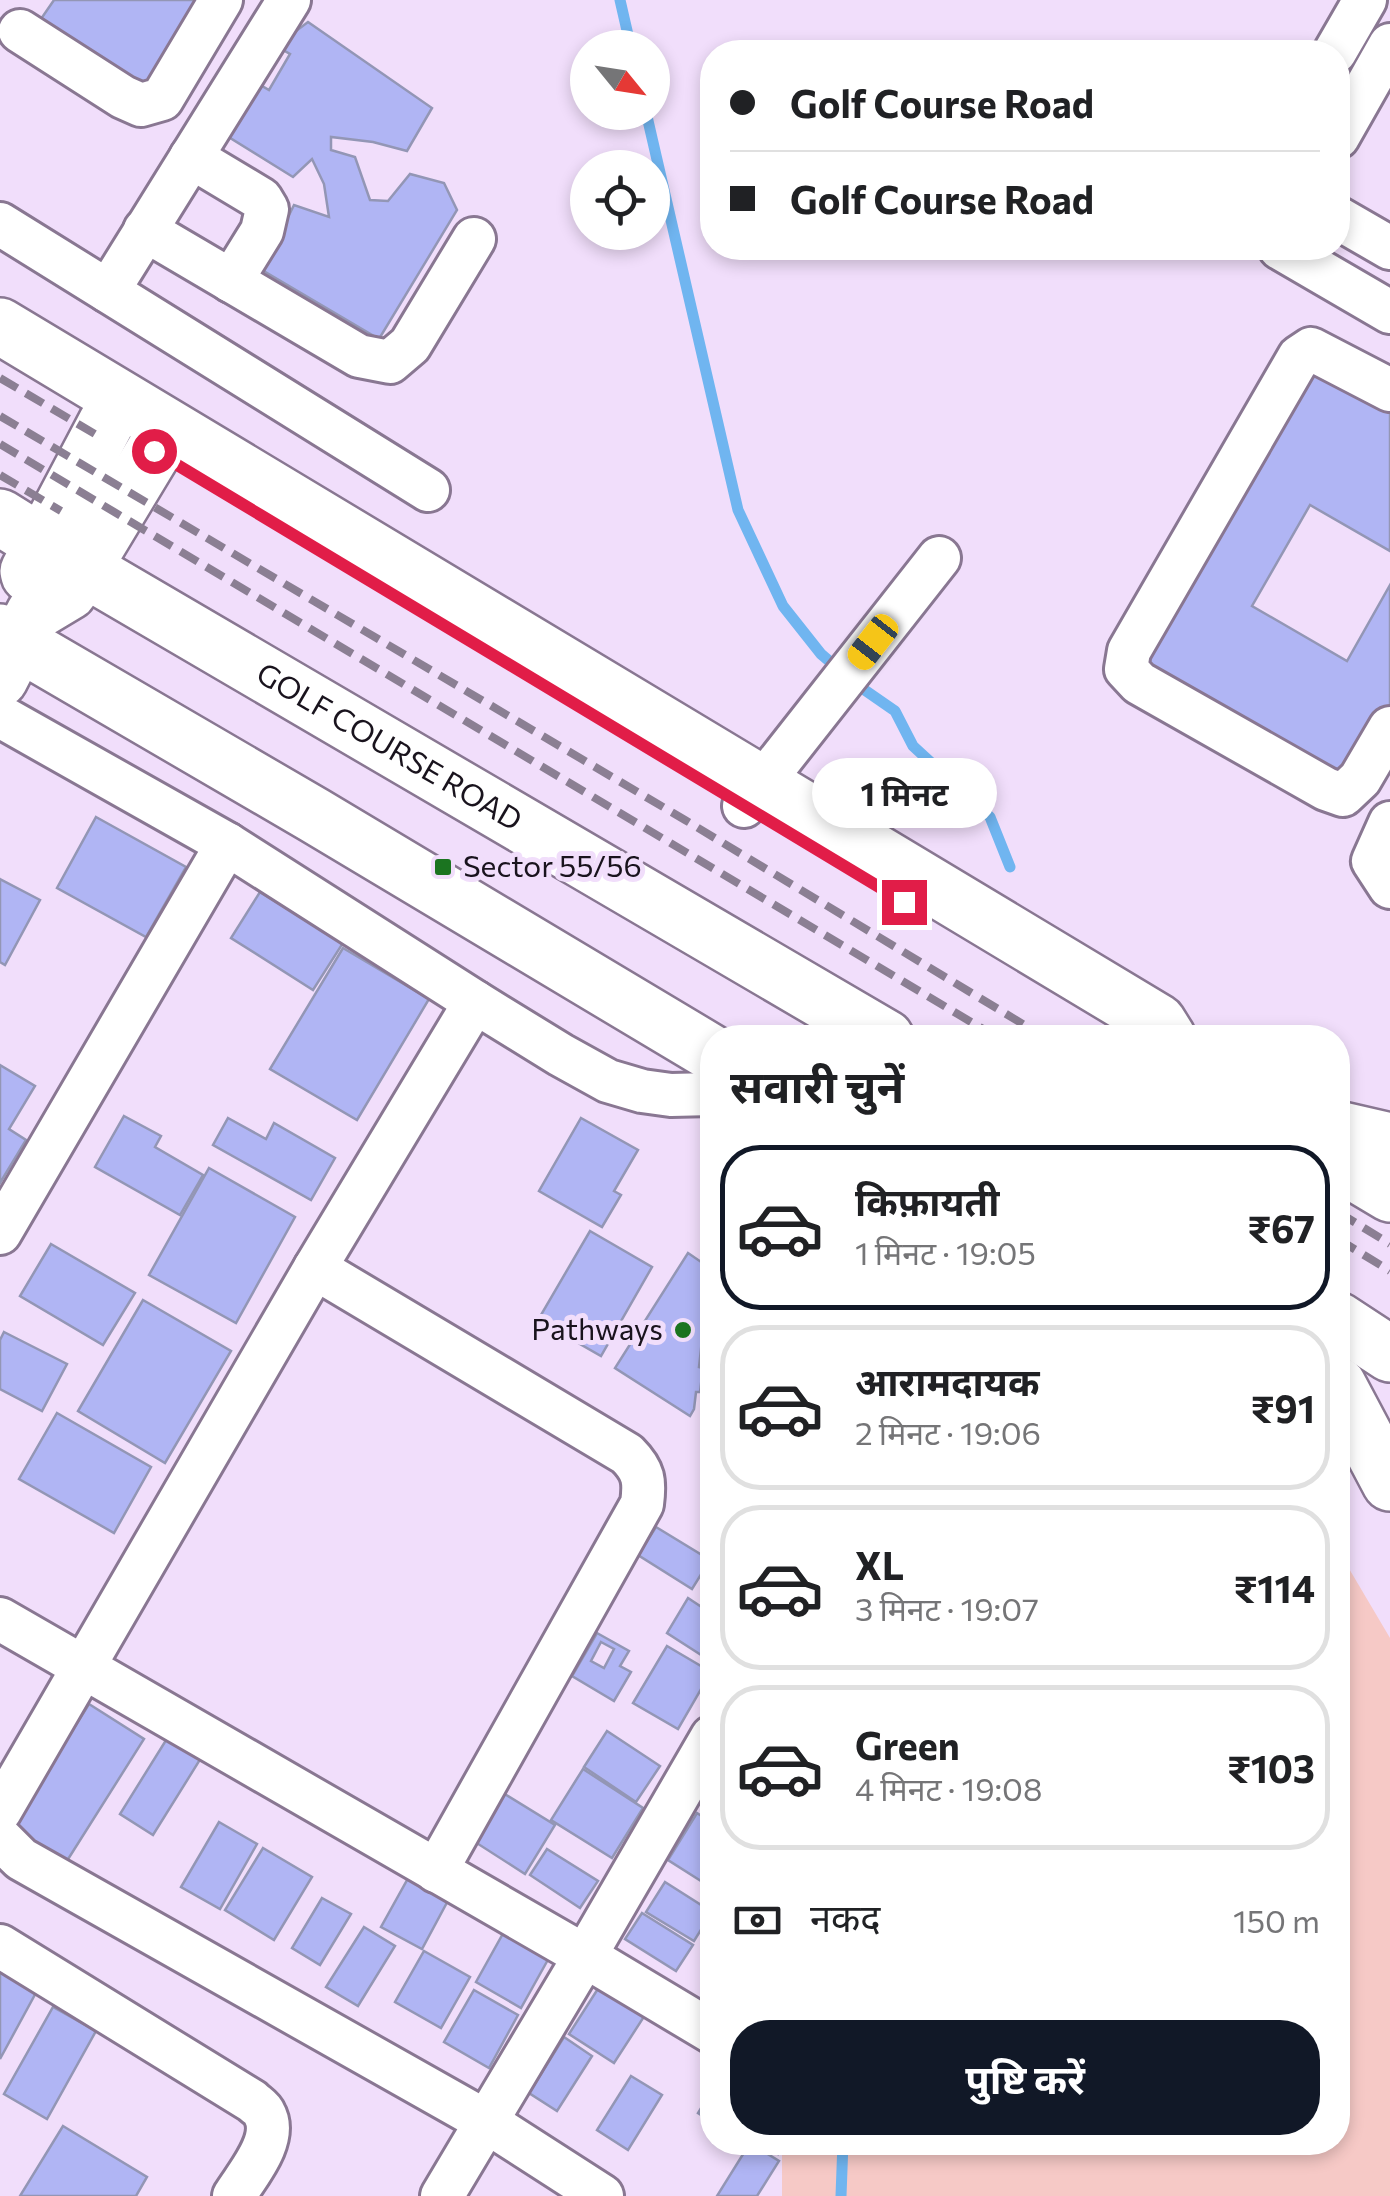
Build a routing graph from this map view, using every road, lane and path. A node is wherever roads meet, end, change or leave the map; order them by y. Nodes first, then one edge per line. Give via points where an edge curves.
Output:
1 (220, 0) edge
2 (289, 0) edge
3 (1366, 0) edge
4 (20, 17) edge
5 (1342, 40) edge
6 (1386, 60) edge
7 (1350, 118) edge
8 (191, 156) junction
9 (0, 224) edge
10 (1350, 225) edge
11 (144, 230) junction
12 (474, 239) dead end
13 (1390, 248) edge
14 (1301, 260) edge
15 (231, 281) junction
16 (108, 291) junction
17 (1390, 312) edge
18 (0, 326) edge
19 (0, 361) edge
20 (1390, 390) edge
21 (106, 423) junction
22 (154, 451) junction
23 (428, 490) dead end
24 (43, 543) edge
25 (939, 558) dead end
26 (13, 641) edge
27 (0, 716) edge
28 (1390, 728) edge
29 (752, 795) junction
30 (1390, 823) edge
31 (228, 844) junction
32 (1390, 887) edge
33 (475, 1002) junction
34 (855, 1025) edge
35 (1108, 1025) edge
36 (1160, 1025) edge
37 (700, 1046) edge
38 (700, 1094) edge
39 (1350, 1132) edge
40 (1390, 1140) edge
41 (1350, 1170) edge
42 (1390, 1194) edge
43 (0, 1233) edge
44 (315, 1268) junction
45 (1350, 1328) edge
46 (1390, 1354) edge
47 (1350, 1408) edge
48 (1390, 1483) edge
49 (0, 1619) edge
50 (82, 1667) junction
51 (700, 1759) edge
52 (0, 1810) edge
53 (0, 1838) edge
54 (436, 1871) junction
55 (0, 1946) edge
56 (586, 1956) junction
57 (700, 2025) edge
58 (487, 2122) junction
59 (234, 2196) edge
60 (442, 2196) edge
61 (602, 2196) edge

1 - 4 street via 162,99 141,105
2 - 8 street
3 - 5 street
6 - 7 street
8 - 11 street
8 - 15 street via 267,209 262,232
9 - 16 street
10 - 13 street
11 - 15 street
11 - 16 street
12 - 15 street via 410,344 390,362 358,356
14 - 17 street
16 - 23 street
18 - 29 street
19 - 21 street
20 - 28 street via 1311,349 1300,356 1130,651 1126,669 1139,683 1343,795
21 - 22 street
21 - 24 street
22 - 24 street
22 - 29 street
24 - 26 street via 69,592
24 - 34 street, GOLF COURSE ROAD
25 - 29 street
26 - 37 street
27 - 31 street
29 - 35 street
29 - 36 street
30 - 32 street via 1373,861
31 - 33 street
31 - 43 street
33 - 38 street via 608,1081 642,1091
33 - 44 street
39 - 40 street
41 - 42 street
44 - 50 street
44 - 54 street via 628,1454 645,1484 642,1504
45 - 46 street
47 - 48 street
49 - 50 street
50 - 52 street
50 - 54 street
51 - 56 street
53 - 58 street via 21,1859
54 - 56 street
55 - 59 street via 265,2113 262,2150
56 - 57 street
56 - 58 street
58 - 60 street
58 - 61 street

